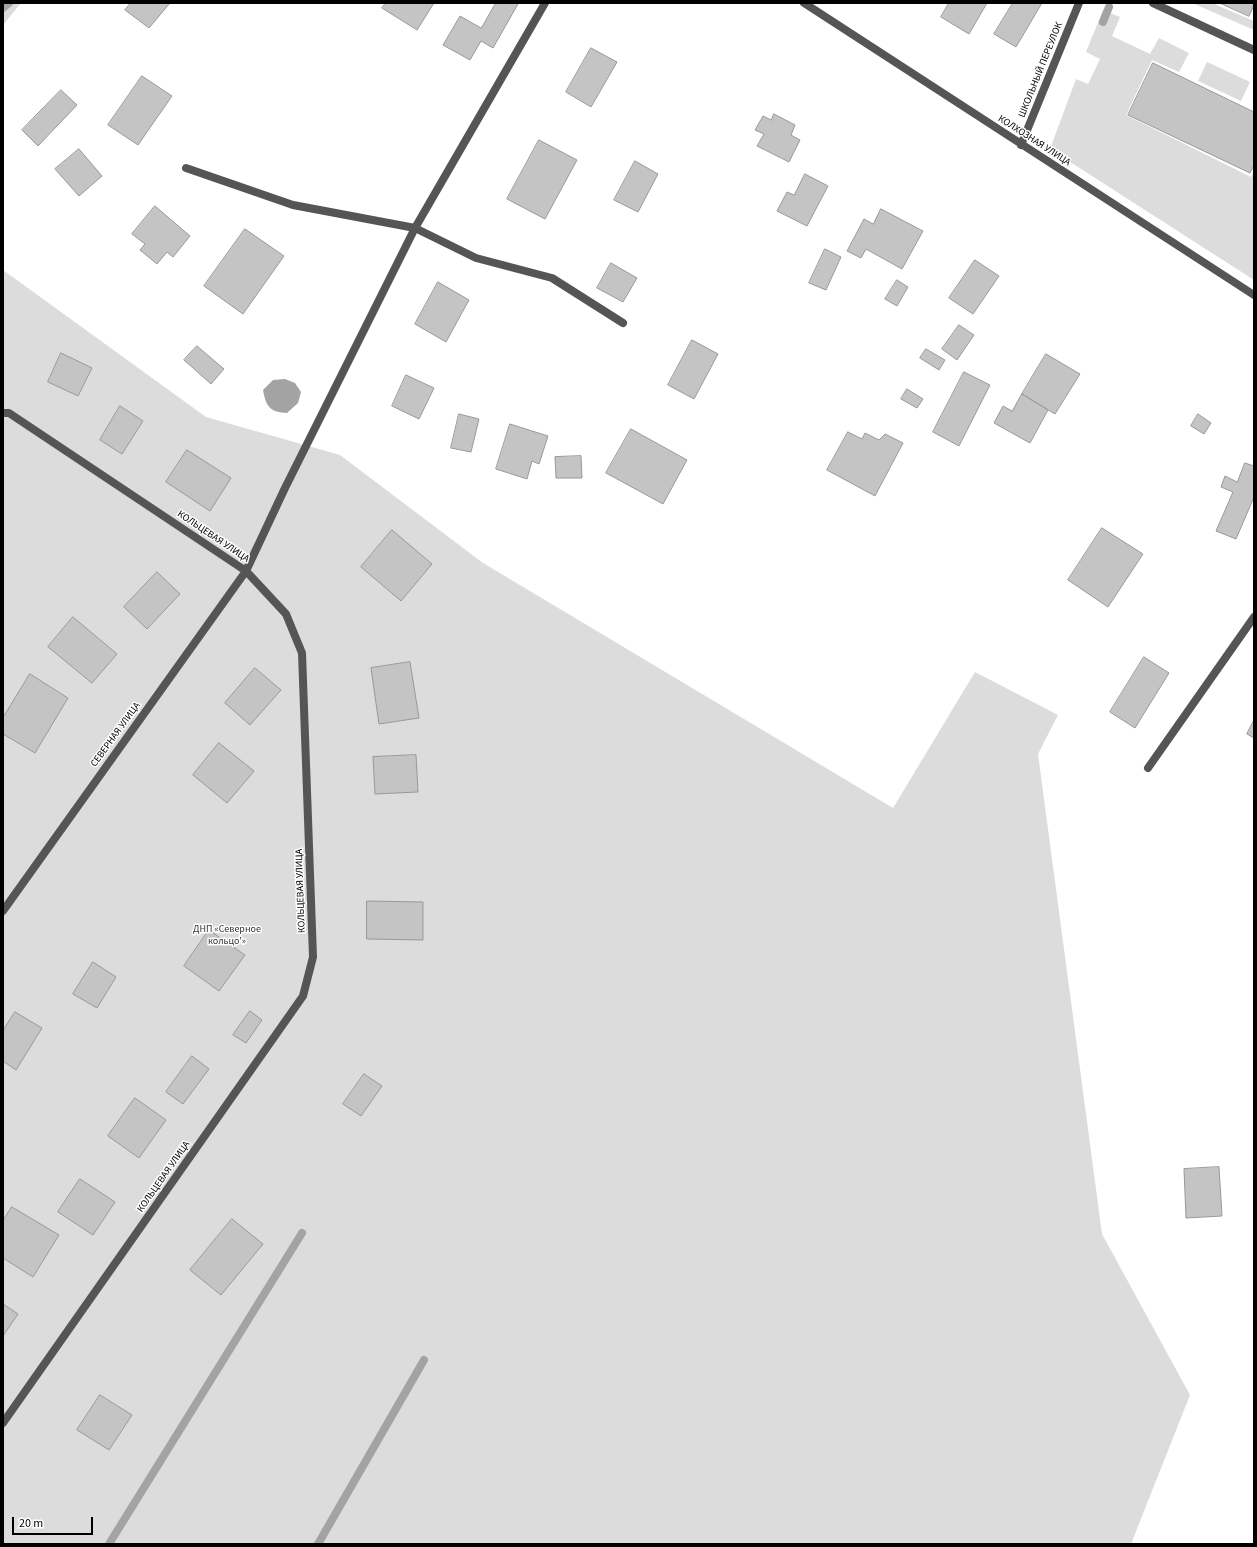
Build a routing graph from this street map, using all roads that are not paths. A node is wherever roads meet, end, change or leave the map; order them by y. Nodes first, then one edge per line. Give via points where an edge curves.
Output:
1 (544, 3) edge
2 (804, 3) edge
3 (1079, 3) edge
4 (1153, 3) edge
5 (1254, 50) edge
6 (1021, 145) junction
7 (186, 168) dead end
8 (415, 228) junction
9 (1254, 295) edge
10 (623, 323) dead end
11 (3, 413) edge
12 (246, 571) junction
13 (1254, 617) edge
14 (1148, 768) dead end
15 (3, 911) edge
16 (3, 1423) edge

1 - 8 street, СЕВЕРНАЯ УЛИЦА
2 - 6 street, КОЛХОЗНАЯ УЛИЦА
3 - 6 street, ШКОЛЬНЫЙ ПЕРЕУЛОК
4 - 5 street
6 - 9 street, КОЛХОЗНАЯ УЛИЦА
7 - 8 street via 293,205
8 - 10 street via 476,258 552,278
8 - 12 street, СЕВЕРНАЯ УЛИЦА via 288,481
11 - 12 street, КОЛЬЦЕВАЯ УЛИЦА via 9,413
12 - 15 street, СЕВЕРНАЯ УЛИЦА
12 - 16 street, КОЛЬЦЕВАЯ УЛИЦА via 286,614 302,653 313,957 304,996
13 - 14 street

